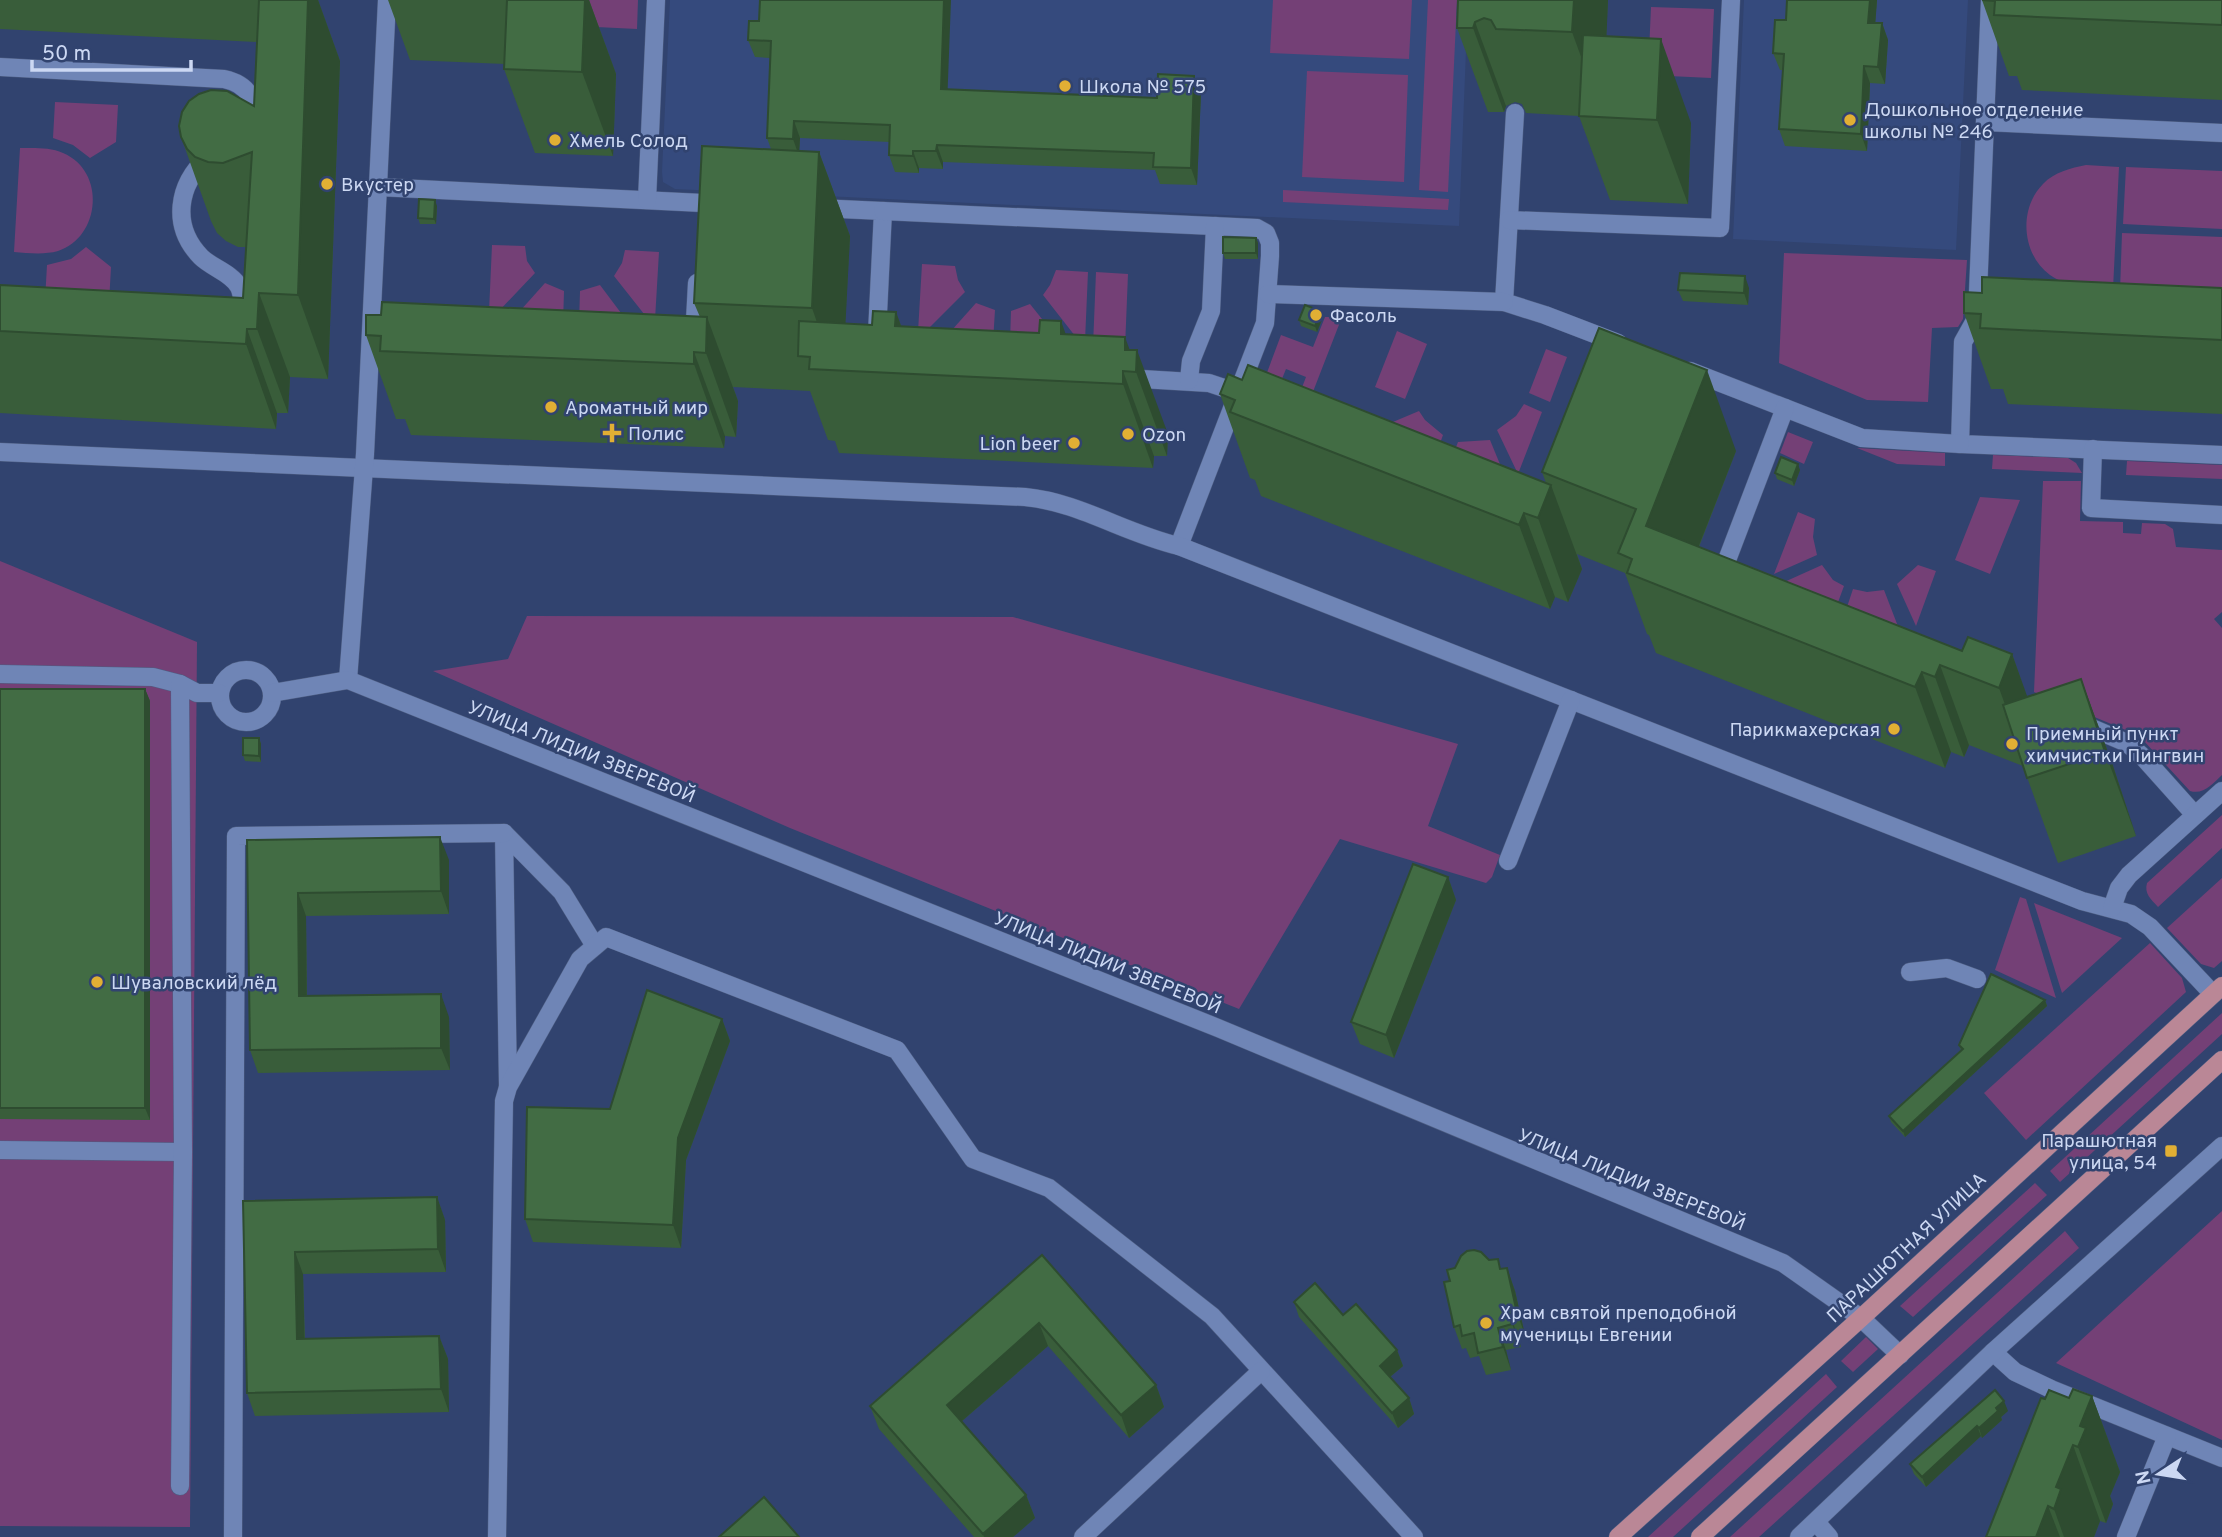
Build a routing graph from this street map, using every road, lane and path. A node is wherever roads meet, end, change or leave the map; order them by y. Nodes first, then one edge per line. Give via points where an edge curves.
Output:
1 (387, 0) edge
2 (656, 0) edge
3 (1731, 0) edge
4 (1995, 5) edge
5 (0, 67) edge
6 (1515, 113) dead end
7 (1985, 122) junction
8 (2222, 133) edge
9 (378, 187) junction
10 (647, 200) junction
11 (701, 203) junction
12 (737, 204) edge
13 (803, 207) edge
14 (883, 211) junction
15 (1509, 220) junction
16 (700, 224) edge
17 (1216, 226) junction
18 (697, 271) edge
19 (1268, 294) junction
20 (1504, 302) junction
21 (228, 335) edge
22 (1625, 350) edge
23 (876, 355) edge
24 (692, 361) edge
25 (1668, 362) edge
26 (1113, 378) edge
27 (1189, 380) junction
28 (1237, 392) junction
29 (1260, 401) edge
30 (1785, 408) junction
31 (1960, 444) junction
32 (2093, 449) junction
33 (0, 452) edge
34 (2222, 455) edge
35 (365, 468) junction
36 (2222, 515) edge
37 (1179, 546) junction
38 (1731, 586) edge
39 (0, 674) edge
40 (348, 680) junction
41 (180, 684) junction
42 (219, 693) junction
43 (272, 693) junction
44 (1571, 700) junction
45 (2059, 715) edge
46 (2222, 790) edge
47 (2195, 815) junction
48 (504, 834) junction
49 (1508, 861) dead end
50 (2112, 908) junction
51 (596, 946) junction
52 (1910, 972) dead end
53 (1977, 979) dead end
54 (2217, 990) edge
55 (2222, 1060) edge
56 (508, 1087) junction
57 (2222, 1146) edge
58 (0, 1150) edge
59 (183, 1152) junction
60 (1861, 1318) junction
61 (1993, 1352) junction
62 (1900, 1354) junction
63 (1261, 1371) junction
64 (2168, 1436) junction
65 (2222, 1458) edge
66 (180, 1486) dead end
67 (1816, 1522) junction
68 (233, 1537) edge
69 (496, 1537) edge
70 (1083, 1537) edge
71 (1414, 1537) edge
72 (1618, 1537) edge
73 (1700, 1537) edge
74 (1799, 1537) edge
75 (1829, 1537) edge
76 (2126, 1537) edge

1 - 9 street
2 - 10 street
3 - 15 street via 1720,228
4 - 7 street
5 - 21 street via 239,82 251,97 253,116 247,135 207,158 188,179 180,207 186,237 202,258 239,287 243,307 238,325
6 - 15 street
7 - 8 street
7 - 31 street via 1983,318 1963,342
9 - 10 street
9 - 35 street via 377,345
10 - 11 street
11 - 12 street
11 - 16 street
13 - 14 street
14 - 17 street
14 - 23 street
15 - 20 street
17 - 19 street via 1257,228 1266,233 1270,243
17 - 27 street via 1211,311 1191,361
18 - 24 street
19 - 20 street
19 - 28 street via 1265,323
20 - 22 street via 1545,314
25 - 30 street
26 - 27 street
27 - 28 street
28 - 29 street
28 - 37 street
30 - 31 street via 1862,438
30 - 38 street via 1718,581
31 - 32 street
32 - 34 street
32 - 36 street via 2091,508
33 - 35 street
35 - 37 street via 1033,497
35 - 40 street
37 - 44 street
39 - 41 street via 153,677
40 - 43 street
40 - 60 street, УЛИЦА ЛИДИИ ЗВЕРЕВОЙ via 1218,1028 1783,1264
41 - 42 street via 197,693
41 - 59 street
42 - 43 street via 230,674 250,669 263,675
42 - 43 street via 223,710 246,722 262,717
44 - 49 street
44 - 50 street via 2082,901
45 - 47 street via 2127,743
46 - 47 street
47 - 50 street via 2129,875
48 - 51 street via 562,892
48 - 56 street
48 - 68 street via 236,836
50 - 54 street via 2150,926
51 - 56 street via 580,959
51 - 63 street via 606,937 897,1050 974,1159 1049,1188 1212,1315
52 - 53 street via 1947,968
54 - 60 main road, ПАРАШЮТНАЯ УЛИЦА
55 - 62 main road
56 - 69 street via 503,1115
57 - 61 street
58 - 59 street
59 - 66 street
60 - 62 street, УЛИЦА ЛИДИИ ЗВЕРЕВОЙ
60 - 72 main road, ПАРАШЮТНАЯ УЛИЦА
61 - 64 street via 2049,1396
61 - 67 street
62 - 73 main road
63 - 70 street
63 - 71 street
64 - 65 street
64 - 76 street
67 - 74 street
67 - 75 street

